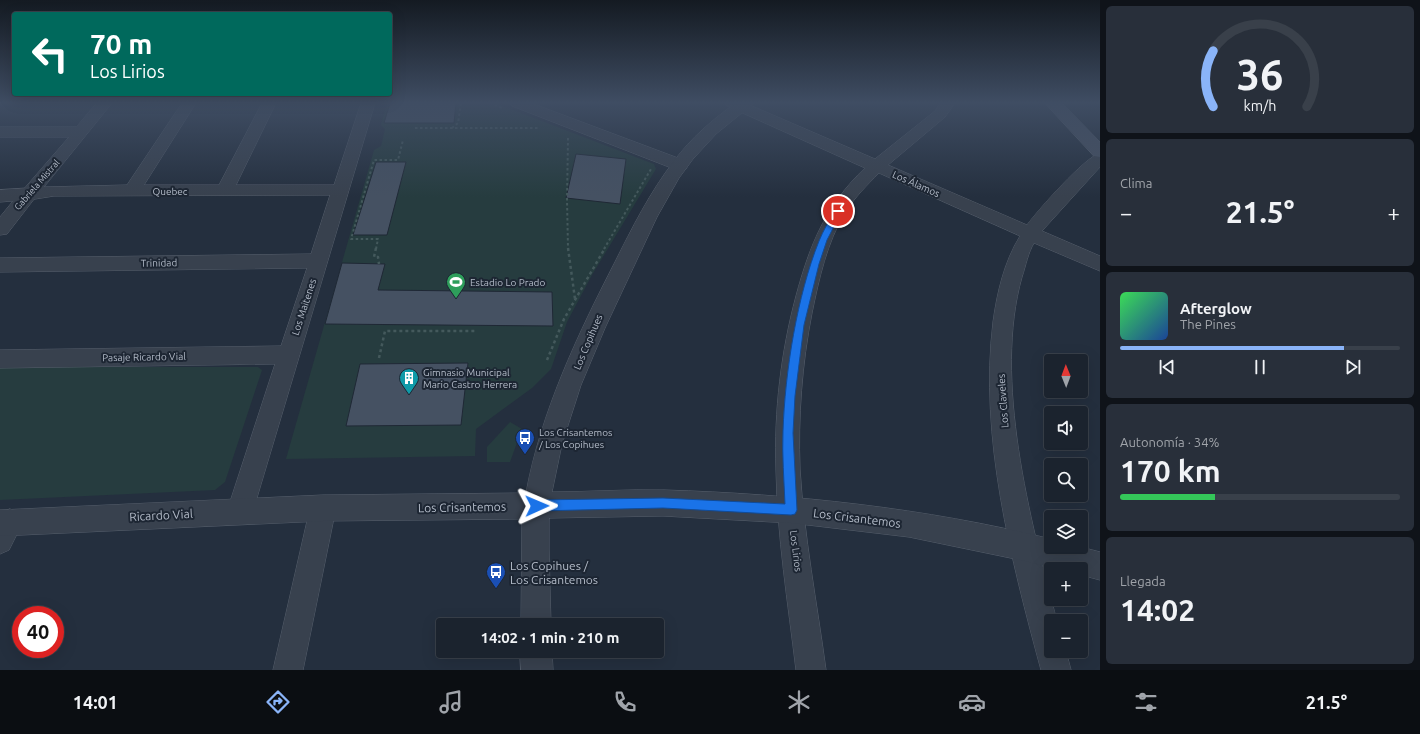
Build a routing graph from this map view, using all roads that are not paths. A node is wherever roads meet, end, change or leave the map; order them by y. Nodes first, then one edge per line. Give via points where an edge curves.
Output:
1 (80, 134) edge
2 (169, 134) edge
3 (254, 134) edge
4 (358, 134) edge
5 (599, 134) edge
6 (707, 134) edge
7 (806, 134) edge
8 (915, 134) edge
9 (1083, 134) edge
10 (1100, 152) edge
11 (1100, 158) edge
12 (680, 165) junction
13 (876, 166) junction
14 (226, 190) junction
15 (341, 190) junction
16 (132, 191) junction
17 (29, 194) junction
18 (0, 196) edge
19 (0, 229) edge
20 (1030, 234) junction
21 (319, 261) junction
22 (1100, 264) edge
23 (0, 265) edge
24 (289, 356) junction
25 (0, 359) edge
26 (537, 506) junction
27 (323, 508) junction
28 (791, 510) junction
29 (240, 511) junction
30 (3, 529) edge
31 (1025, 547) junction
32 (1100, 566) edge
33 (536, 618) edge
34 (536, 658) edge
35 (288, 670) edge
36 (537, 670) edge
37 (812, 670) edge
38 (1056, 670) edge

1 - 17 street, Gabriela Mistral
2 - 16 street
3 - 14 street
4 - 15 street, Los Maitenes
5 - 12 street
6 - 12 street, Los Copihues
7 - 13 street, Los Álamos
8 - 13 street, Los Lirios
9 - 10 main road
11 - 20 street, Los Claveles via 1041,219
12 - 26 street, Los Copihues via 635,242 584,350 548,450
13 - 20 street, Los Álamos
13 - 28 street, Los Lirios via 852,192 834,219 823,240 807,293 790,396 788,469
14 - 15 street, Quebec
14 - 16 street, Quebec
15 - 21 street, Los Maitenes
16 - 17 street, Quebec via 54,191
17 - 18 street, Quebec
17 - 19 street, Gabriela Mistral
20 - 22 street, Los Álamos
20 - 31 street, Los Claveles via 1018,258 1007,292 1001,364 1007,446
21 - 23 street, Trinidad
21 - 24 street, Los Maitenes
24 - 25 street, Pasaje Ricardo Vial
24 - 29 street, Los Maitenes
26 - 27 street, Los Crisantemos
26 - 28 street, Los Crisantemos via 663,503
26 - 33 street, Los Copihues
27 - 29 street, Ricardo Vial
27 - 35 street
28 - 31 street, Los Crisantemos via 908,524
28 - 37 street, Los Lirios
29 - 30 street, Ricardo Vial
31 - 32 street, Los Crisantemos
31 - 38 street, Los Claveles
34 - 36 street

